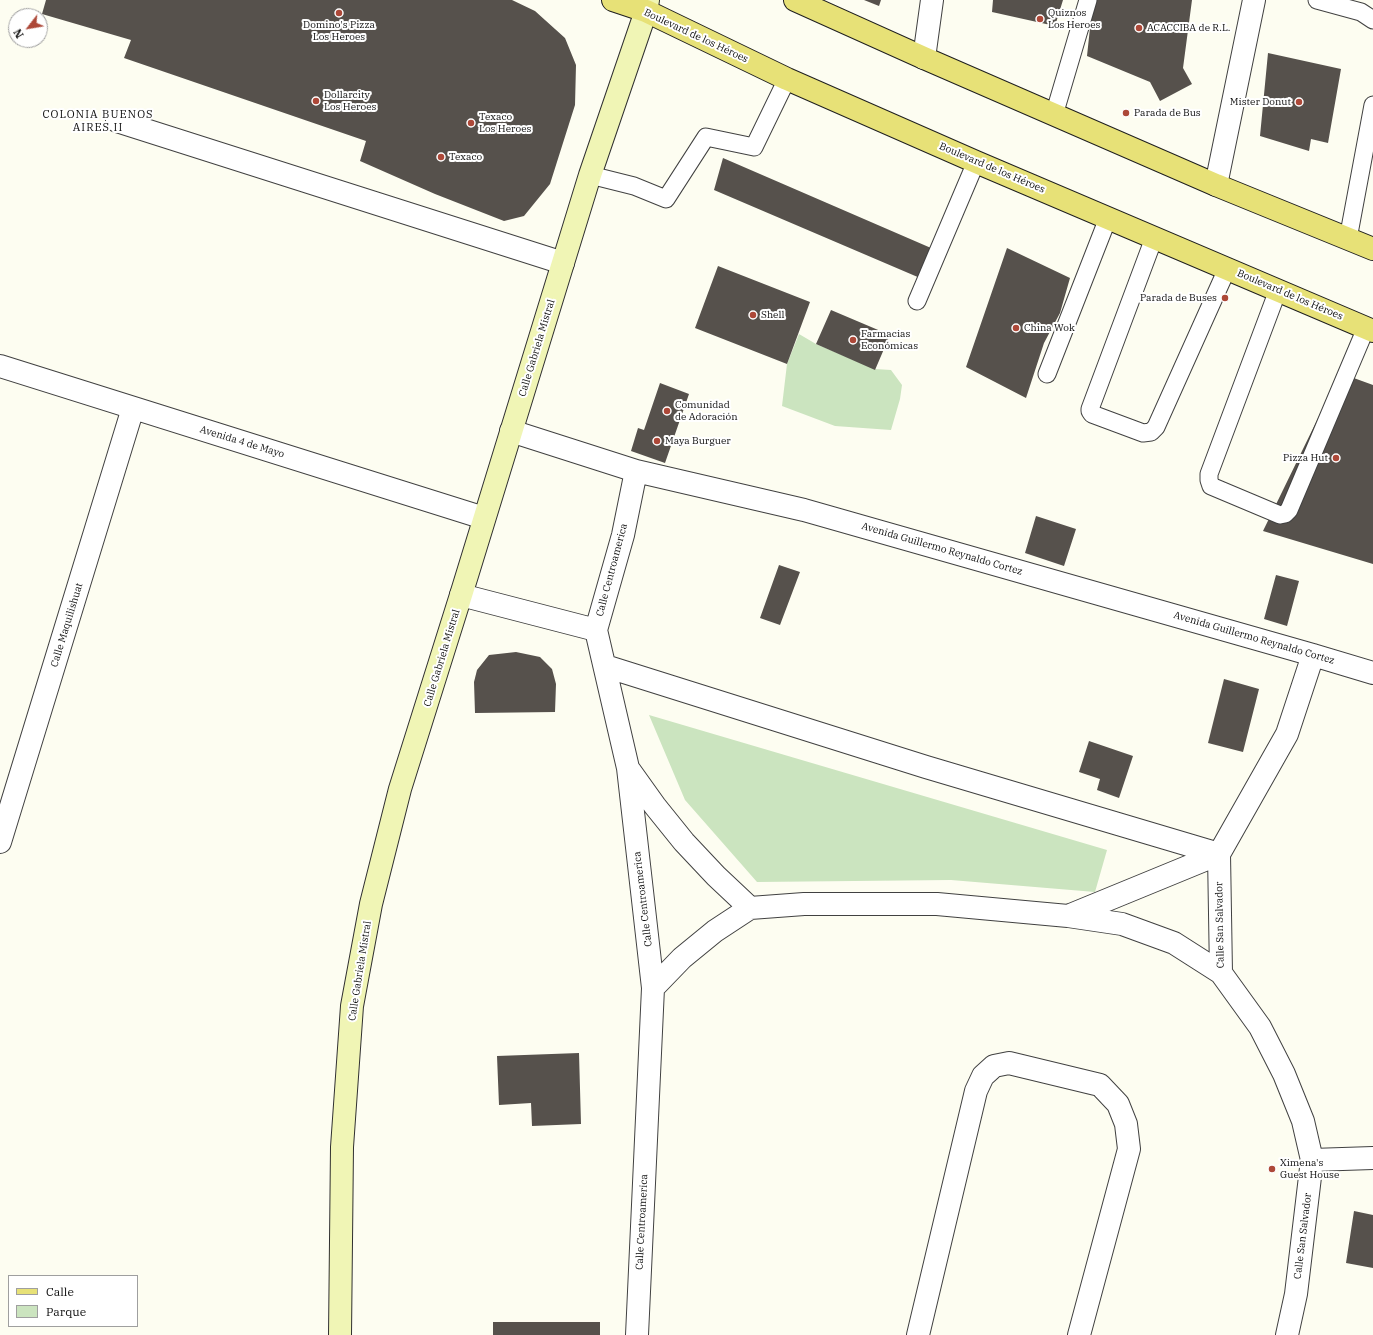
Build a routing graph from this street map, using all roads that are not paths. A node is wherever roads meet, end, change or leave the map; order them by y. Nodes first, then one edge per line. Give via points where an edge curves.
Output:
1 (613, 0) edge
2 (795, 0) edge
3 (932, 0) edge
4 (1088, 0) edge
5 (1254, 0) edge
6 (1317, 0) edge
7 (647, 6) edge
8 (1373, 20) edge
9 (924, 58) junction
10 (787, 79) junction
11 (1373, 104) edge
12 (1054, 115) junction
13 (117, 121) dead end
14 (976, 162) junction
15 (590, 175) junction
16 (1216, 185) junction
17 (1108, 218) junction
18 (1154, 238) junction
19 (1348, 239) junction
20 (1373, 249) edge
21 (564, 263) junction
22 (1227, 269) junction
23 (1278, 290) junction
24 (917, 301) dead end
25 (1370, 329) edge
26 (0, 366) edge
27 (1048, 374) dead end
28 (133, 408) junction
29 (511, 430) junction
30 (636, 471) junction
31 (484, 518) junction
32 (461, 594) junction
33 (596, 630) junction
34 (1313, 655) junction
35 (605, 666) junction
36 (1373, 673) edge
37 (628, 768) junction
38 (2, 831) edge
39 (1219, 854) junction
40 (750, 908) junction
41 (1068, 916) junction
42 (1221, 974) junction
43 (653, 988) junction
44 (1373, 1158) edge
45 (1312, 1160) junction
46 (340, 1335) edge
47 (637, 1335) edge
48 (918, 1335) edge
49 (1079, 1335) edge
50 (1287, 1335) edge

1 - 7 main road, Boulevard de los Héroes
2 - 9 main road
3 - 9 street
4 - 12 lane
5 - 16 street
6 - 8 lane via 1361,12
7 - 10 main road, Boulevard de los Héroes
7 - 15 street, Calle Gabriela Mistral
9 - 12 main road
10 - 14 main road, Boulevard de los Héroes
10 - 15 lane via 754,147 706,137 666,200 634,186
11 - 19 lane
12 - 16 main road
13 - 21 street
14 - 17 main road, Boulevard de los Héroes
14 - 24 lane
15 - 21 street, Calle Gabriela Mistral
16 - 19 main road
17 - 18 main road, Boulevard de los Héroes
17 - 27 lane
18 - 22 main road, Boulevard de los Héroes
18 - 22 lane via 1090,409 1092,414 1143,432 1151,432 1156,427
19 - 20 main road
21 - 29 street, Calle Gabriela Mistral
22 - 23 main road, Boulevard de los Héroes
23 - 25 main road, Boulevard de los Héroes
23 - 25 lane via 1209,474 1211,486 1280,515 1285,514
26 - 28 street, Avenida 4 de Mayo
28 - 31 street, Avenida 4 de Mayo
28 - 38 street, Calle Maquilishuat
29 - 30 street, Avenida Guillermo Reynaldo Cortez
29 - 31 street, Calle Gabriela Mistral
30 - 33 street, Calle Centroamerica via 623,535
30 - 34 street, Avenida Guillermo Reynaldo Cortez via 804,510
31 - 32 street, Calle Gabriela Mistral
32 - 33 street
32 - 46 street, Calle Gabriela Mistral via 400,789 371,904 352,1006 342,1147
33 - 35 street, Calle Centroamerica
34 - 36 street, Avenida Guillermo Reynaldo Cortez
34 - 39 street via 1287,734
35 - 37 street, Calle Centroamerica
35 - 39 street via 933,769
37 - 40 street via 684,842
37 - 43 street, Calle Centroamerica
39 - 41 street
39 - 42 street, Calle San Salvador
40 - 41 street via 804,904 937,904
40 - 43 street via 715,931 682,958
41 - 42 street via 1122,924 1174,943
42 - 45 street, Calle San Salvador via 1260,1027 1284,1074 1304,1121
43 - 47 street, Calle Centroamerica
44 - 45 street
45 - 50 street, Calle San Salvador via 1296,1294
48 - 49 street via 976,1091 983,1076 994,1066 1009,1063 1100,1085 1118,1104 1126,1124 1129,1149

